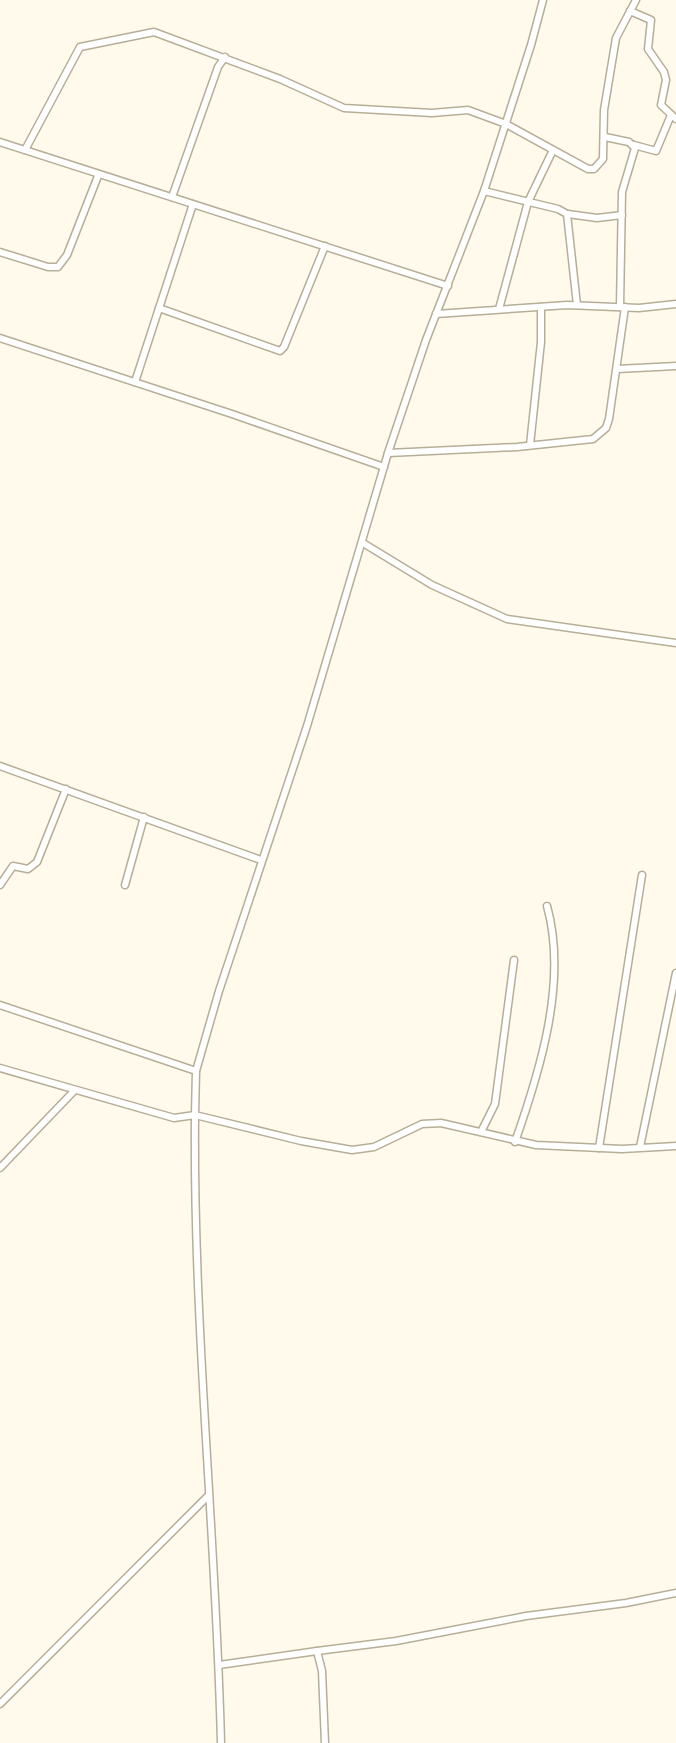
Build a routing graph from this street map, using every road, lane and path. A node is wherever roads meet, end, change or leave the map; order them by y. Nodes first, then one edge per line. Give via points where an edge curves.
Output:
1 (543, 0) edge
2 (636, 0) edge
3 (630, 11) junction
4 (225, 57) junction
5 (673, 117) edge
6 (506, 124) junction
7 (605, 137) junction
8 (0, 142) edge
9 (634, 145) junction
10 (25, 150) junction
11 (553, 150) junction
12 (99, 176) junction
13 (484, 191) junction
14 (172, 197) junction
15 (528, 202) junction
16 (193, 204) junction
17 (567, 214) junction
18 (622, 215) junction
19 (325, 246) junction
20 (0, 252) edge
21 (448, 286) junction
22 (676, 304) edge
23 (577, 305) junction
24 (541, 307) junction
25 (623, 307) junction
26 (159, 308) junction
27 (499, 309) junction
28 (436, 314) junction
29 (0, 338) edge
30 (676, 366) edge
31 (617, 369) junction
32 (135, 382) junction
33 (530, 445) junction
34 (388, 453) junction
35 (384, 467) junction
36 (363, 543) junction
37 (676, 643) edge
38 (0, 766) edge
39 (66, 789) junction
40 (144, 817) junction
41 (261, 860) junction
42 (642, 875) dead end
43 (0, 885) edge
44 (125, 885) dead end
45 (547, 906) dead end
46 (514, 960) dead end
47 (676, 974) edge
48 (0, 1005) edge
49 (0, 1068) edge
50 (196, 1071) junction
51 (74, 1091) junction
52 (195, 1115) junction
53 (481, 1132) junction
54 (515, 1142) junction
55 (676, 1146) edge
56 (640, 1147) junction
57 (599, 1148) junction
58 (1, 1166) edge
59 (208, 1496) junction
60 (676, 1593) edge
61 (318, 1651) junction
62 (219, 1665) junction
63 (0, 1704) edge
64 (221, 1743) edge
65 (325, 1743) edge

1 - 6 street
2 - 3 street
3 - 5 street via 651,20 648,50 666,80 661,105
3 - 7 street via 616,38 604,110
4 - 6 street via 344,108 432,113 468,110
4 - 10 street via 154,32 84,45
4 - 14 street via 218,67
5 - 9 street via 656,151
6 - 11 street
6 - 13 street
7 - 9 street
7 - 11 street via 603,159 594,169
8 - 10 street
9 - 18 street via 624,184
10 - 12 street
11 - 15 street
12 - 14 street
12 - 20 street via 67,255 58,267
13 - 15 street
13 - 21 street
14 - 16 street
15 - 17 street
15 - 27 street
16 - 19 street
16 - 26 street
17 - 18 street via 597,218
17 - 23 street
18 - 25 street
19 - 21 street
19 - 26 street via 282,350
21 - 28 street
22 - 25 street
23 - 24 street
23 - 25 street
24 - 27 street
24 - 33 street
25 - 31 street
26 - 32 street
27 - 28 street
28 - 34 street
29 - 32 street
30 - 31 street
31 - 33 street via 609,419 600,434 593,439
32 - 35 street
33 - 34 street
34 - 35 street
35 - 36 street
36 - 37 street via 432,585 507,619
36 - 41 street
38 - 39 street
39 - 40 street
39 - 43 street via 37,862 28,869 13,866
40 - 41 street
40 - 44 street
41 - 50 street
42 - 57 street
45 - 54 street via 553,933 553,983 537,1081
46 - 53 street via 495,1104
47 - 56 street
48 - 50 street
49 - 51 street
50 - 52 street
51 - 52 street via 174,1118
51 - 58 street
52 - 53 street via 352,1150 374,1147 422,1124 441,1123
52 - 59 street
53 - 54 street
54 - 57 street
55 - 56 street
56 - 57 street
59 - 62 street
59 - 63 street
60 - 61 street
61 - 62 street
61 - 65 street
62 - 64 street

